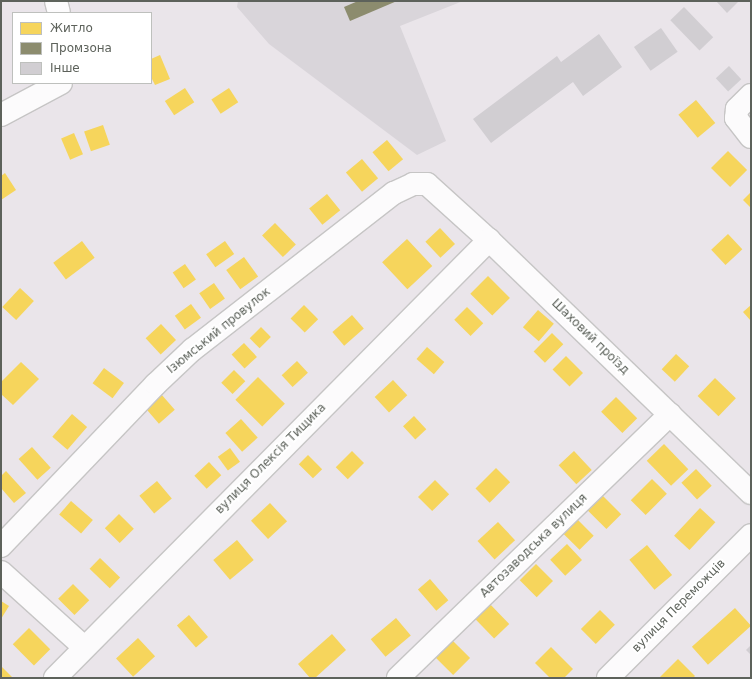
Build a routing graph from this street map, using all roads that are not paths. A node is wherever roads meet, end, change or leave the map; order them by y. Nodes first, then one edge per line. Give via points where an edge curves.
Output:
1 (56, 1) edge
2 (59, 12) edge
3 (59, 84) edge
4 (751, 95) edge
5 (1, 115) edge
6 (751, 137) edge
7 (427, 184) joint
8 (489, 240) junction
9 (670, 414) junction
10 (751, 492) edge
11 (5, 533) edge
12 (751, 535) edge
13 (1, 572) edge
14 (84, 647) junction
15 (55, 678) edge
16 (398, 678) edge
17 (608, 678) edge

1 - 2 street
3 - 5 street
4 - 6 street via 737,109 736,118
7 - 8 street, Шаховий проїзд
7 - 11 street, Ізюмський провулок via 413,184 394,193 192,350
8 - 9 street, Шаховий проїзд
8 - 14 street, вулиця Олексія Тищика
9 - 10 street, Шаховий проїзд
9 - 16 street, Автозаводська вулиця
12 - 17 street, вулиця Переможців
13 - 14 street
14 - 15 street, вулиця Олексія Тищика

